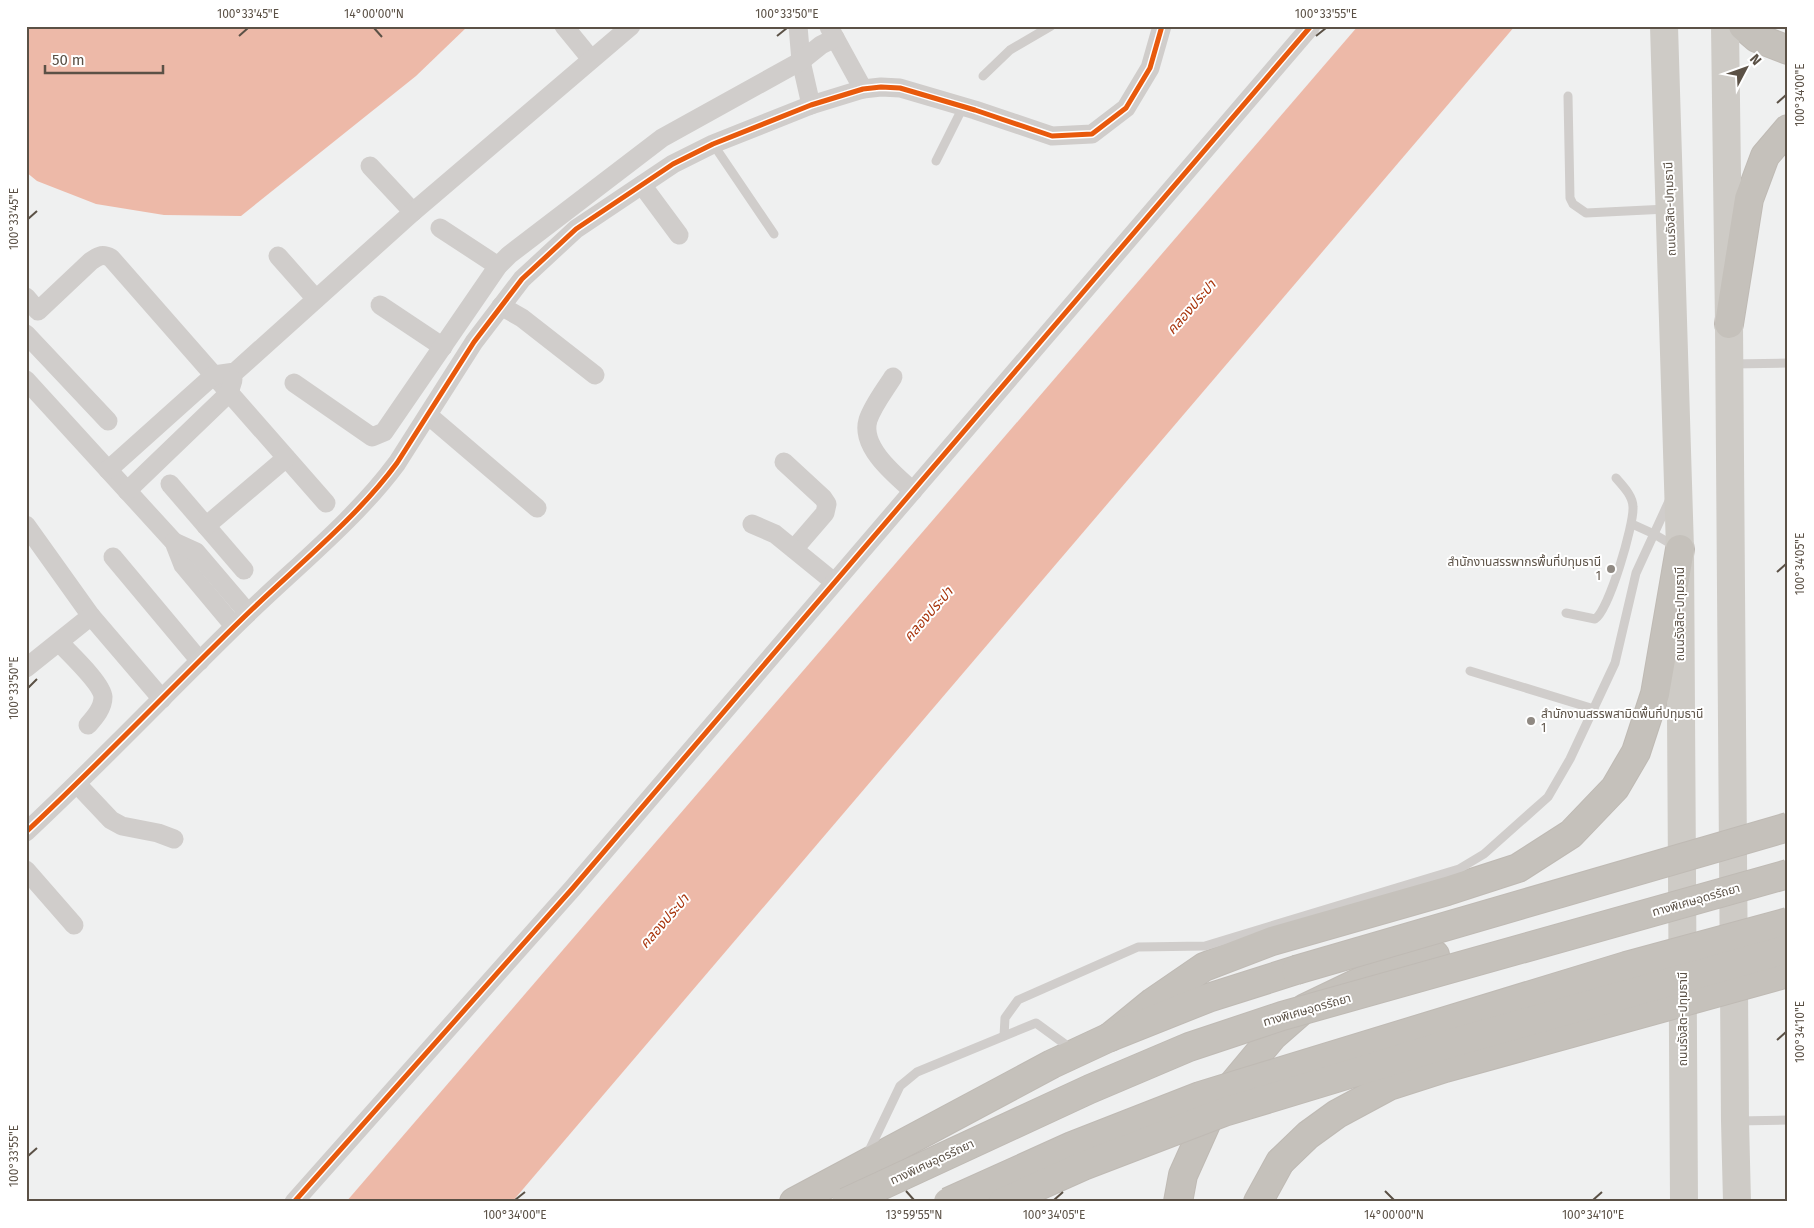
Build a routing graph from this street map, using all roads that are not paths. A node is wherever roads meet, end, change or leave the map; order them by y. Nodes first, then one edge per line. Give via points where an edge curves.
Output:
1 (564, 26) edge
2 (632, 26) edge
3 (798, 26) edge
4 (1051, 26) edge
5 (1162, 26) edge
6 (1311, 26) edge
7 (1664, 26) edge
8 (1725, 26) edge
9 (1743, 26) edge
10 (832, 32) edge
11 (1788, 50) edge
12 (591, 59) junction
13 (801, 60) junction
14 (983, 76) dead end
15 (862, 89) junction
16 (1568, 96) dead end
17 (811, 105) junction
18 (963, 107) junction
19 (1788, 129) edge
20 (713, 144) junction
21 (936, 161) dead end
22 (370, 166) dead end
23 (642, 185) junction
24 (1670, 209) junction
25 (412, 212) junction
26 (440, 228) dead end
27 (774, 234) dead end
28 (679, 235) dead end
29 (278, 256) dead end
30 (498, 266) junction
31 (316, 299) junction
32 (32, 304) edge
33 (380, 305) dead end
34 (501, 306) junction
35 (1729, 324) junction
36 (26, 325) edge
37 (26, 334) edge
38 (443, 347) junction
39 (1788, 363) edge
40 (1729, 364) junction
41 (235, 372) junction
42 (595, 374) dead end
43 (214, 375) junction
44 (893, 377) dead end
45 (26, 380) edge
46 (294, 383) dead end
47 (229, 393) junction
48 (428, 415) junction
49 (108, 421) dead end
50 (286, 458) junction
51 (784, 462) dead end
52 (108, 470) junction
53 (1616, 478) dead end
54 (1678, 482) junction
55 (170, 484) dead end
56 (127, 491) junction
57 (913, 491) junction
58 (326, 502) dead end
59 (537, 508) dead end
60 (752, 524) dead end
61 (1632, 524) junction
62 (26, 525) edge
63 (206, 526) junction
64 (1654, 534) junction
65 (174, 542) junction
66 (794, 549) junction
67 (1680, 549) junction
68 (112, 557) dead end
69 (244, 570) dead end
70 (834, 582) junction
71 (248, 613) junction
72 (1566, 613) dead end
73 (92, 616) junction
74 (234, 626) junction
75 (59, 642) junction
76 (200, 661) junction
77 (26, 668) edge
78 (1470, 671) dead end
79 (162, 698) junction
80 (1594, 709) junction
81 (88, 725) dead end
82 (77, 784) junction
83 (1788, 827) edge
84 (26, 832) edge
85 (174, 839) dead end
86 (1788, 857) edge
87 (26, 870) edge
88 (1788, 874) edge
89 (1788, 922) edge
90 (74, 925) dead end
91 (1788, 949) edge
92 (1788, 973) edge
93 (1004, 1036) junction
94 (1110, 1037) junction
95 (1076, 1052) junction
96 (1788, 1120) edge
97 (1735, 1121) junction
98 (861, 1166) junction
99 (294, 1202) edge
100 (794, 1202) edge
101 (846, 1202) edge
102 (948, 1202) edge
103 (1004, 1202) edge
104 (1178, 1202) edge
105 (1258, 1202) edge
106 (1684, 1202) edge
107 (1737, 1202) edge

1 - 12 street
2 - 12 street
3 - 13 street
4 - 14 lane via 1010,50
5 - 18 street via 1150,68 1126,108 1092,134 1052,136
6 - 57 street
7 - 24 main road, ถนนรังสิต-ปทุมธานี
8 - 35 main road
9 - 11 highway via 1757,38
10 - 13 street
10 - 15 street
12 - 25 street
13 - 17 street
13 - 30 street via 662,138
15 - 17 street
15 - 18 street via 900,88
16 - 24 lane via 1570,198 1573,204 1586,213
17 - 20 street
18 - 21 lane
19 - 35 highway via 1765,156 1749,199
20 - 23 street via 673,164
20 - 27 lane
22 - 25 street
23 - 28 street
23 - 34 street via 576,229 522,279
24 - 54 main road, ถนนรังสิต-ปทุมธานี
25 - 31 street
26 - 30 street
29 - 31 street
30 - 38 street
31 - 41 street
32 - 36 street
32 - 43 street via 105,254
33 - 38 street
34 - 42 street via 522,318
34 - 48 street
35 - 40 main road
37 - 49 street
38 - 46 street via 390,424 378,436 372,437
39 - 40 lane
40 - 97 main road
41 - 43 street
41 - 47 street
43 - 47 street
43 - 52 street
44 - 57 street via 868,421 867,438 890,470
45 - 52 street
47 - 50 street
47 - 56 street
48 - 59 street
48 - 71 street via 385,480
50 - 58 street
50 - 63 street
51 - 66 street via 827,504 825,513
52 - 56 street
53 - 61 lane via 1629,493 1633,505
54 - 64 lane
54 - 67 main road, ถนนรังสิต-ปทุมธานี
55 - 63 street
56 - 65 street
57 - 70 street
60 - 66 street via 775,534
61 - 64 lane
61 - 72 lane via 1602,613 1595,619
62 - 73 street
63 - 69 street
64 - 67 lane
64 - 80 lane via 1636,573 1615,664
65 - 71 street via 196,552
65 - 74 street via 183,565
66 - 70 street
67 - 94 highway via 1655,694 1636,752 1615,788 1571,834 1518,868 1272,941 1204,967
67 - 106 main road, ถนนรังสิต-ปทุมธานี
68 - 76 street
70 - 99 street via 572,889
71 - 74 street
73 - 75 street
73 - 79 street
74 - 76 street
75 - 77 street
75 - 81 street via 99,687 103,697 100,710
76 - 79 street
78 - 80 lane
79 - 82 street
80 - 93 lane via 1548,797 1484,854 1459,869 1205,946 1138,947 1018,1000 1005,1018
82 - 84 street
82 - 85 street via 122,826
83 - 94 highway, bridge via 1296,970 1208,998
86 - 104 highway via 1435,955 1378,974 1305,1008 1273,1036 1213,1108 1183,1175
87 - 90 street
88 - 101 highway, ทางพิเศษอุดรรัถยา, bridge via 1282,1016 1189,1047
89 - 102 highway, bridge via 1626,966 1200,1096 1072,1146
91 - 103 highway, bridge via 1464,1039 1224,1112 1083,1166
92 - 105 highway, bridge via 1389,1086 1308,1135 1280,1162
93 - 95 lane via 1036,1023
93 - 98 lane via 917,1072 900,1086
94 - 95 highway
95 - 98 highway
96 - 97 lane
97 - 107 main road
98 - 100 highway

